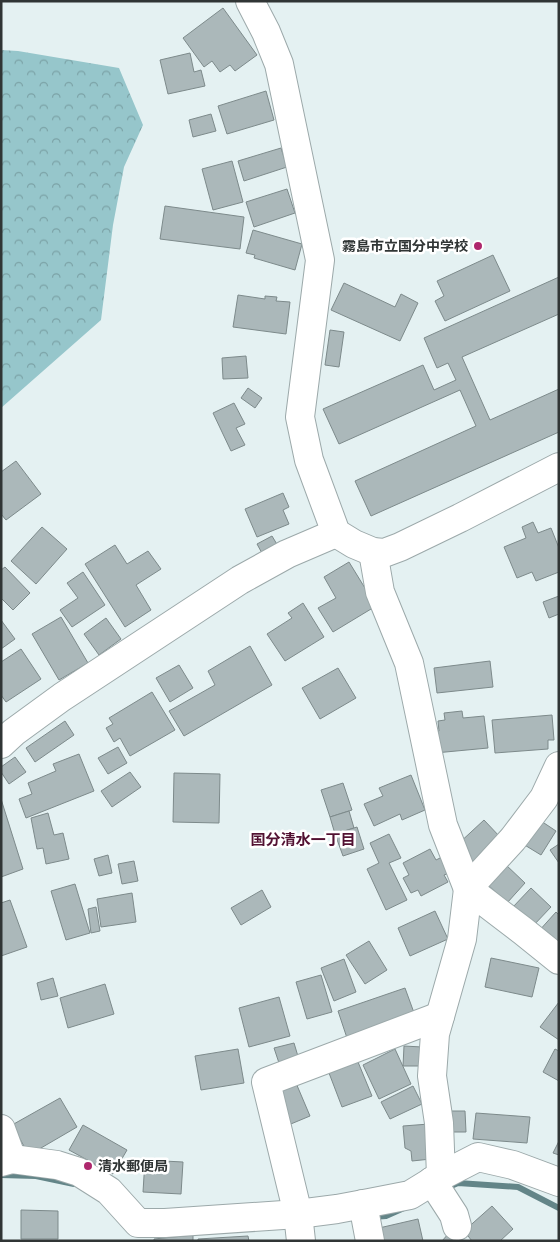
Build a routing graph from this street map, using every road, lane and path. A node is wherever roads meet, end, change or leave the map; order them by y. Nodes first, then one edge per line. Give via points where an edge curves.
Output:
1 (250, 1) edge
2 (559, 466) edge
3 (336, 533) junction
4 (374, 552) junction
5 (1, 744) edge
6 (559, 766) edge
7 (551, 800) edge
8 (468, 889) junction
9 (559, 960) edge
10 (440, 1016) junction
11 (1, 1129) edge
12 (6, 1161) edge
13 (437, 1179) junction
14 (559, 1182) edge
15 (363, 1205) junction
16 (298, 1214) junction
17 (452, 1215) dead end
18 (136, 1232) edge
19 (370, 1238) edge
20 (301, 1241) edge

1 - 3 street via 279,64 320,260 300,417 309,460
2 - 4 street via 400,547 384,553
3 - 4 street
3 - 5 street via 287,554 240,580 62,697
4 - 8 street via 380,592 409,663 443,825
6 - 7 street
7 - 8 street
8 - 9 street
8 - 10 street via 462,939
10 - 13 street via 435,1034 432,1076 439,1123
10 - 16 street via 266,1082
11 - 12 street
12 - 18 street via 57,1166 79,1172 109,1191
13 - 14 street via 478,1157 513,1165
13 - 15 street via 410,1194
13 - 17 street
15 - 16 street
15 - 19 street
16 - 18 street via 165,1223
16 - 20 street

